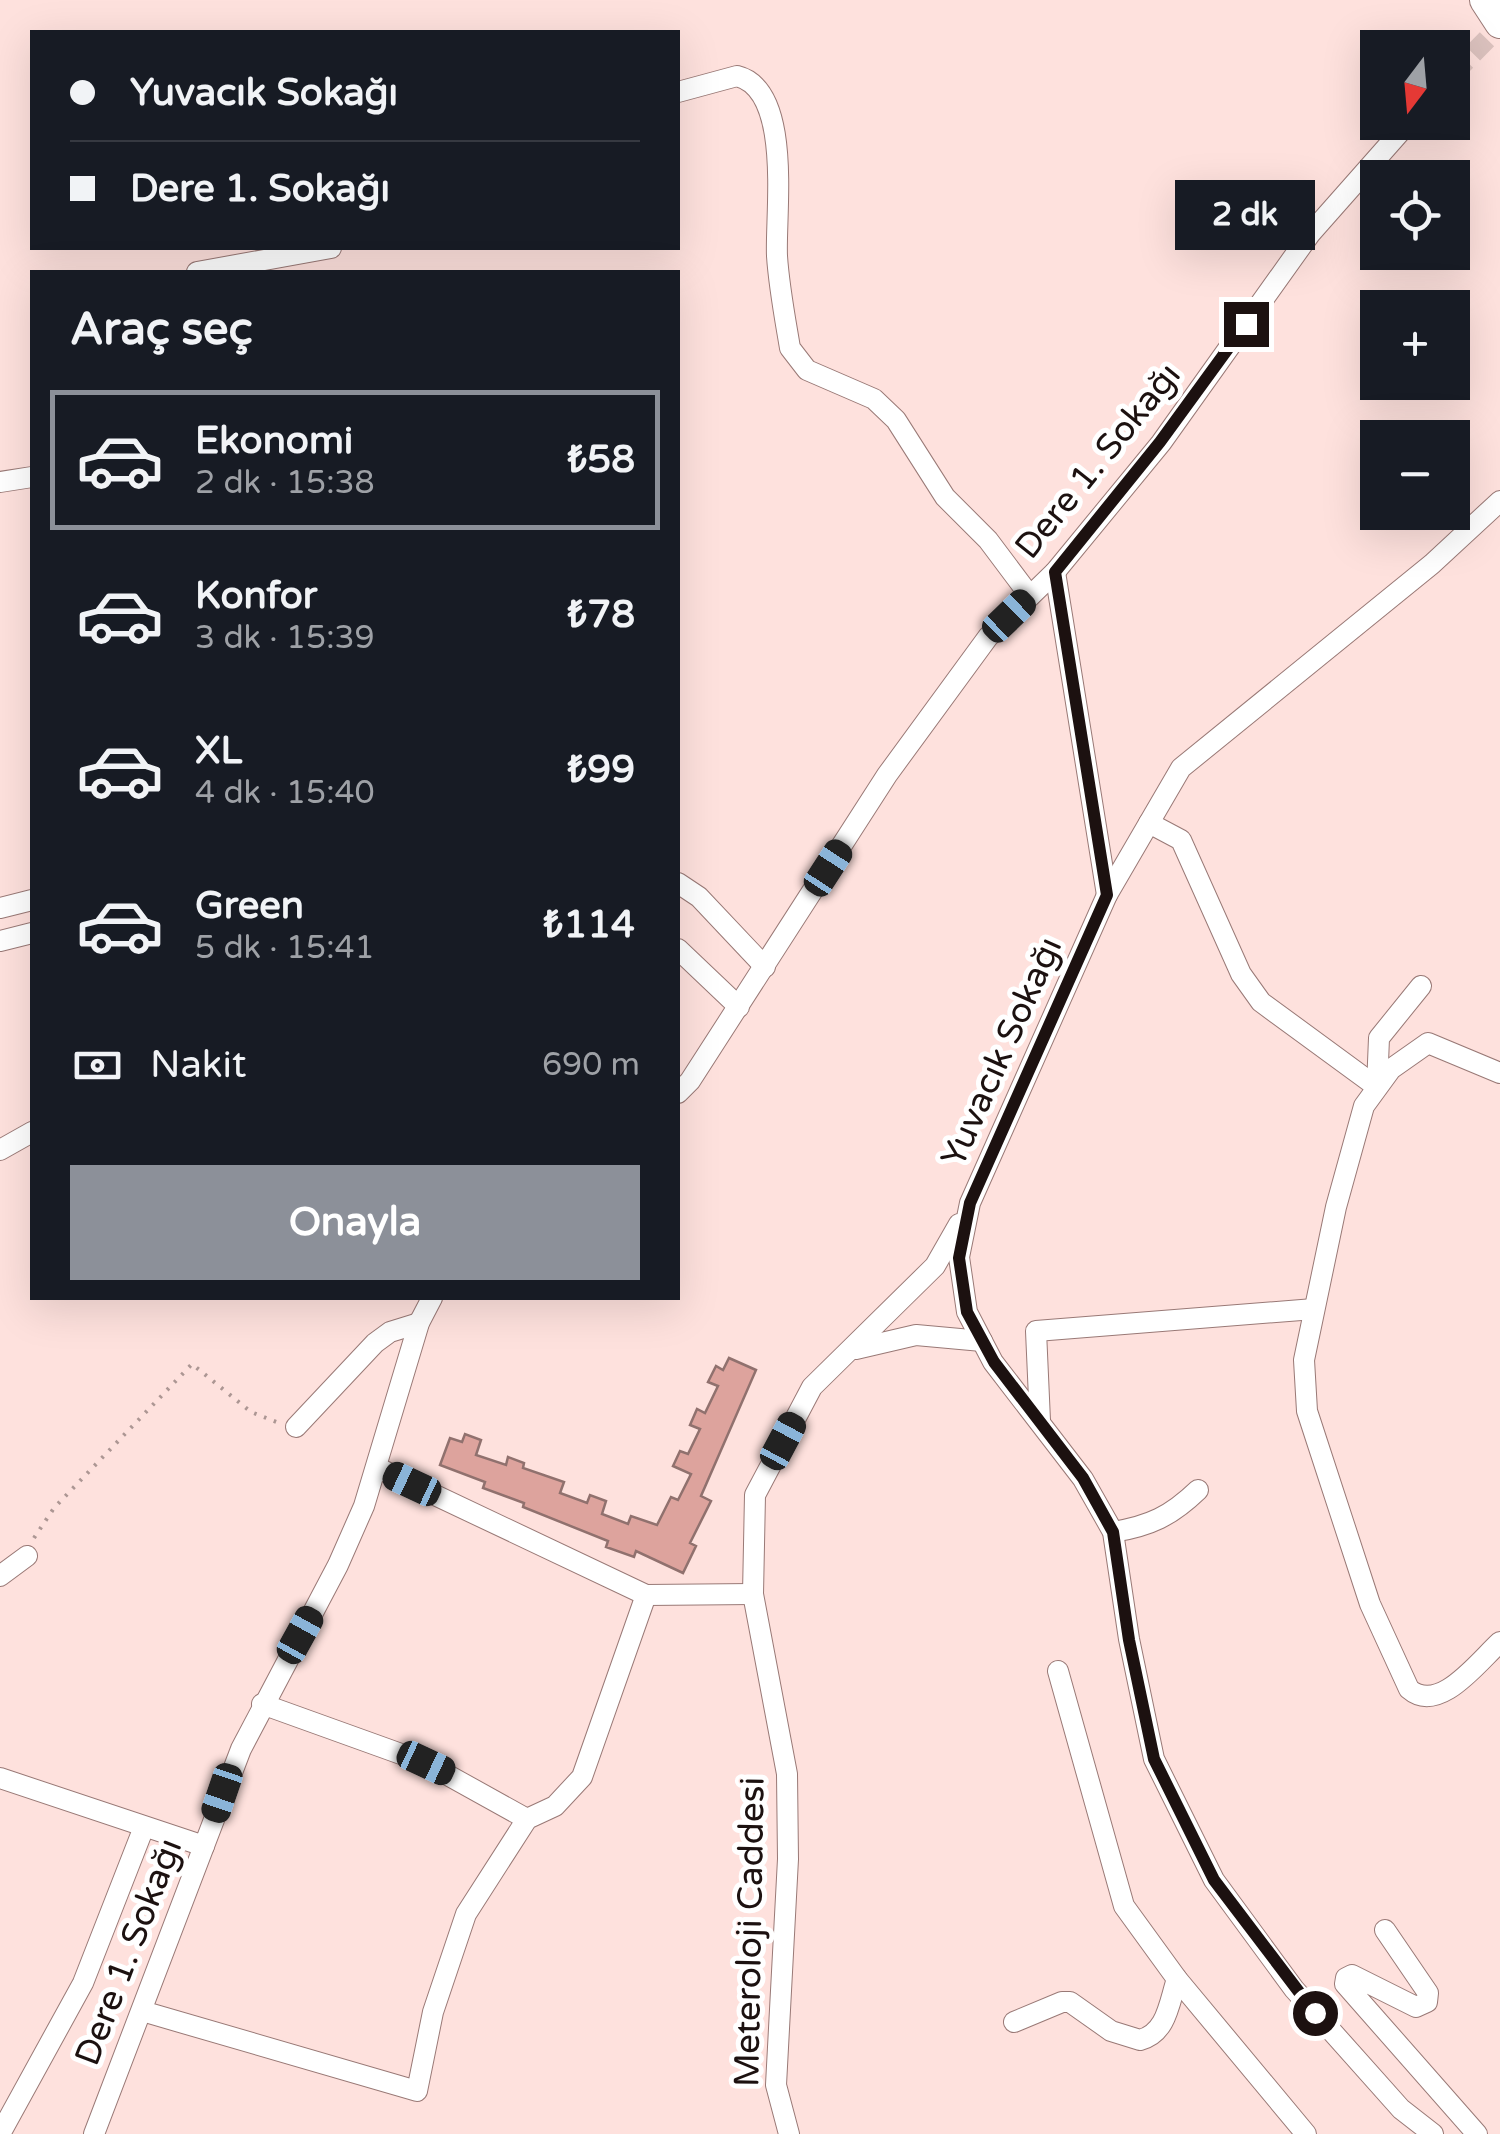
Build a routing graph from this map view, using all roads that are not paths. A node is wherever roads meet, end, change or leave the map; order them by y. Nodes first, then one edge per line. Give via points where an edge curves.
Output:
1 (1485, 0) edge
2 (1500, 23) edge
3 (680, 91) edge
4 (1393, 140) edge
5 (320, 250) edge
6 (208, 270) edge
7 (30, 477) edge
8 (0, 482) edge
9 (1500, 501) edge
10 (1055, 572) junction
11 (1030, 596) junction
12 (1149, 823) junction
13 (680, 884) edge
14 (1107, 895) junction
15 (30, 900) edge
16 (0, 908) edge
17 (30, 934) edge
18 (0, 941) edge
19 (680, 951) edge
20 (765, 966) junction
21 (1422, 986) dead end
22 (739, 1007) junction
23 (1500, 1073) edge
24 (1377, 1087) junction
25 (680, 1090) edge
26 (30, 1133) edge
27 (0, 1150) edge
28 (970, 1203) junction
29 (431, 1300) edge
30 (1314, 1309) junction
31 (419, 1324) junction
32 (982, 1341) junction
33 (852, 1350) junction
34 (1040, 1421) junction
35 (296, 1427) road end
36 (378, 1468) junction
37 (1198, 1490) dead end
38 (1113, 1532) junction
39 (27, 1556) road end
40 (0, 1576) edge
41 (753, 1594) junction
42 (646, 1595) junction
43 (1500, 1642) edge
44 (1058, 1671) dead end
45 (262, 1704) junction
46 (0, 1778) edge
47 (527, 1819) junction
48 (144, 1828) junction
49 (204, 1846) junction
50 (1386, 1930) dead end
51 (1177, 1979) junction
52 (142, 2011) junction
53 (1014, 2022) dead end
54 (0, 2134) edge
55 (94, 2134) edge
56 (789, 2134) edge
57 (1306, 2134) edge
58 (1433, 2134) edge
59 (1477, 2134) edge

1 - 2 highway
3 - 11 street via 737,76 759,91 778,148 777,253 790,348 806,370 874,399 896,420 945,497
4 - 10 street, Dere 1. Sokağı via 1310,234 1160,442
5 - 6 street
7 - 8 street
9 - 12 street, Yuvacık Sokağı via 1181,768
10 - 11 street, Dere 1. Sokağı
10 - 14 street
11 - 20 street, Dere 1. Sokağı via 988,637 887,775
12 - 14 street, Yuvacık Sokağı
12 - 24 street via 1181,840 1241,974 1261,1002
13 - 20 street
14 - 28 street, Yuvacık Sokağı
15 - 16 street
17 - 18 street
19 - 22 street
20 - 22 street, Dere 1. Sokağı
21 - 24 street via 1380,1038
22 - 25 street, Dere 1. Sokağı
23 - 24 street via 1428,1043 1390,1069
24 - 30 street via 1364,1106
26 - 27 street
28 - 32 street, Yuvacık Sokağı via 959,1258 967,1312
28 - 33 street, Meteroloji Caddesi via 935,1266
29 - 31 street, Dere 1. Sokağı
30 - 34 street via 1036,1330
30 - 43 street via 1304,1360 1307,1411 1370,1604 1409,1690 1438,1697
31 - 35 street via 375,1343
31 - 36 street, Dere 1. Sokağı
32 - 33 street via 916,1335
32 - 34 street, Yuvacık Sokağı
33 - 41 street, Meteroloji Caddesi via 812,1387 755,1494
34 - 38 street, Yuvacık Sokağı
36 - 42 street
36 - 45 street, Dere 1. Sokağı via 338,1565
37 - 38 street via 1174,1513
38 - 58 street, Yuvacık Sokağı via 1154,1759 1214,1880 1294,1989 1401,2109
39 - 40 street
41 - 42 street
41 - 56 street, Meteroloji Caddesi via 787,1774 776,2085
42 - 47 street via 582,1776 555,1806
44 - 51 street via 1124,1906
45 - 47 street via 426,1763
45 - 49 street, Dere 1. Sokağı
46 - 48 street
47 - 52 street via 466,1914 433,2012 417,2091
48 - 49 street
48 - 54 street via 83,1982
49 - 52 street, Dere 1. Sokağı
50 - 59 street via 1428,2002 1416,2007 1352,1975 1345,1984
51 - 53 street via 1163,2024 1149,2038 1124,2038 1070,2002
51 - 57 street
52 - 55 street, Dere 1. Sokağı

